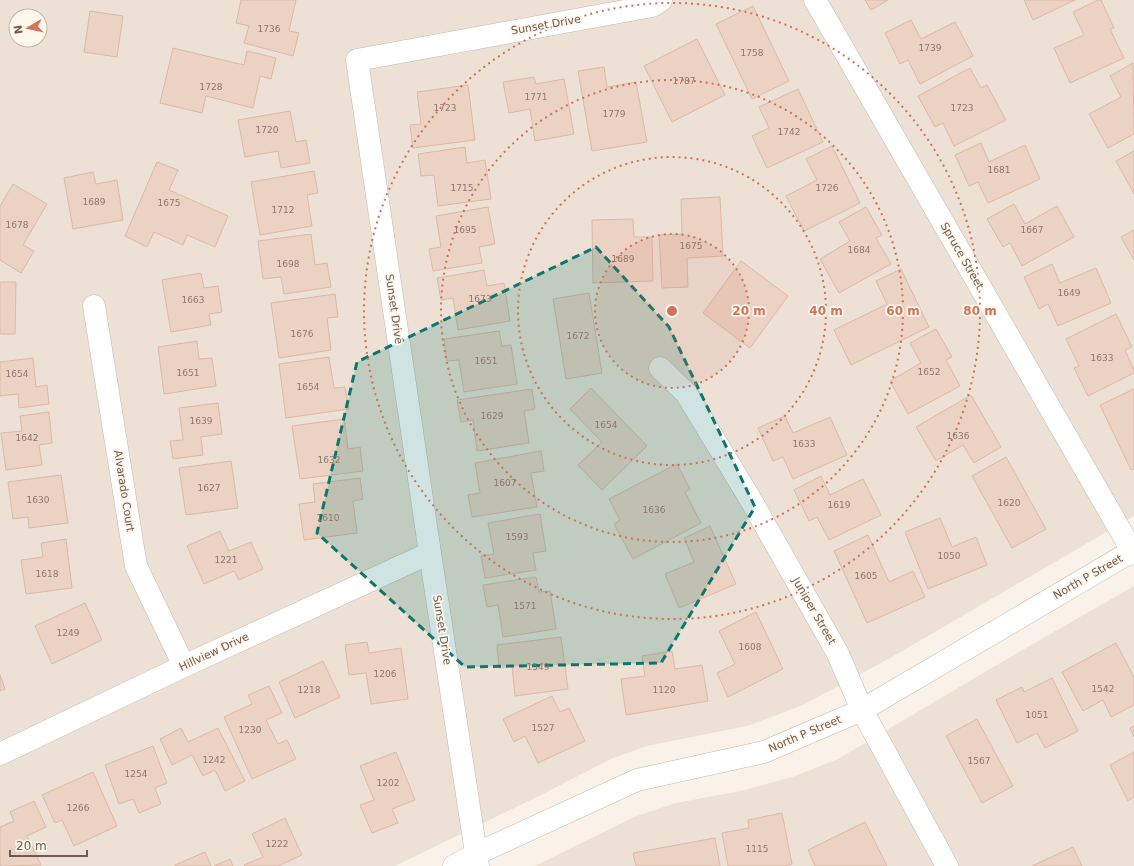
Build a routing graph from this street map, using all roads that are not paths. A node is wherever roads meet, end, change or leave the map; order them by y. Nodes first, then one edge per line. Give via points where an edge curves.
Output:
1 (661, 0) edge
2 (815, 0) edge
3 (94, 306) dead end
4 (660, 368) dead end
5 (1134, 552) edge
6 (430, 553) junction
7 (184, 666) junction
8 (862, 710) junction
9 (0, 754) edge
10 (477, 860) edge
11 (454, 866) edge
12 (947, 866) edge

1 - 6 street, Sunset Drive via 652,6 357,60
2 - 5 street, Spruce Street
3 - 7 street, Alvarado Court via 136,566
4 - 8 street, Juniper Street via 686,393 752,502 838,654
5 - 8 street, North P Street
6 - 7 street, Hillview Drive
6 - 10 street, Sunset Drive
7 - 9 street, Hillview Drive
8 - 10 street, North P Street via 764,752 637,780
8 - 12 street, Juniper Street
10 - 11 street, North P Street

